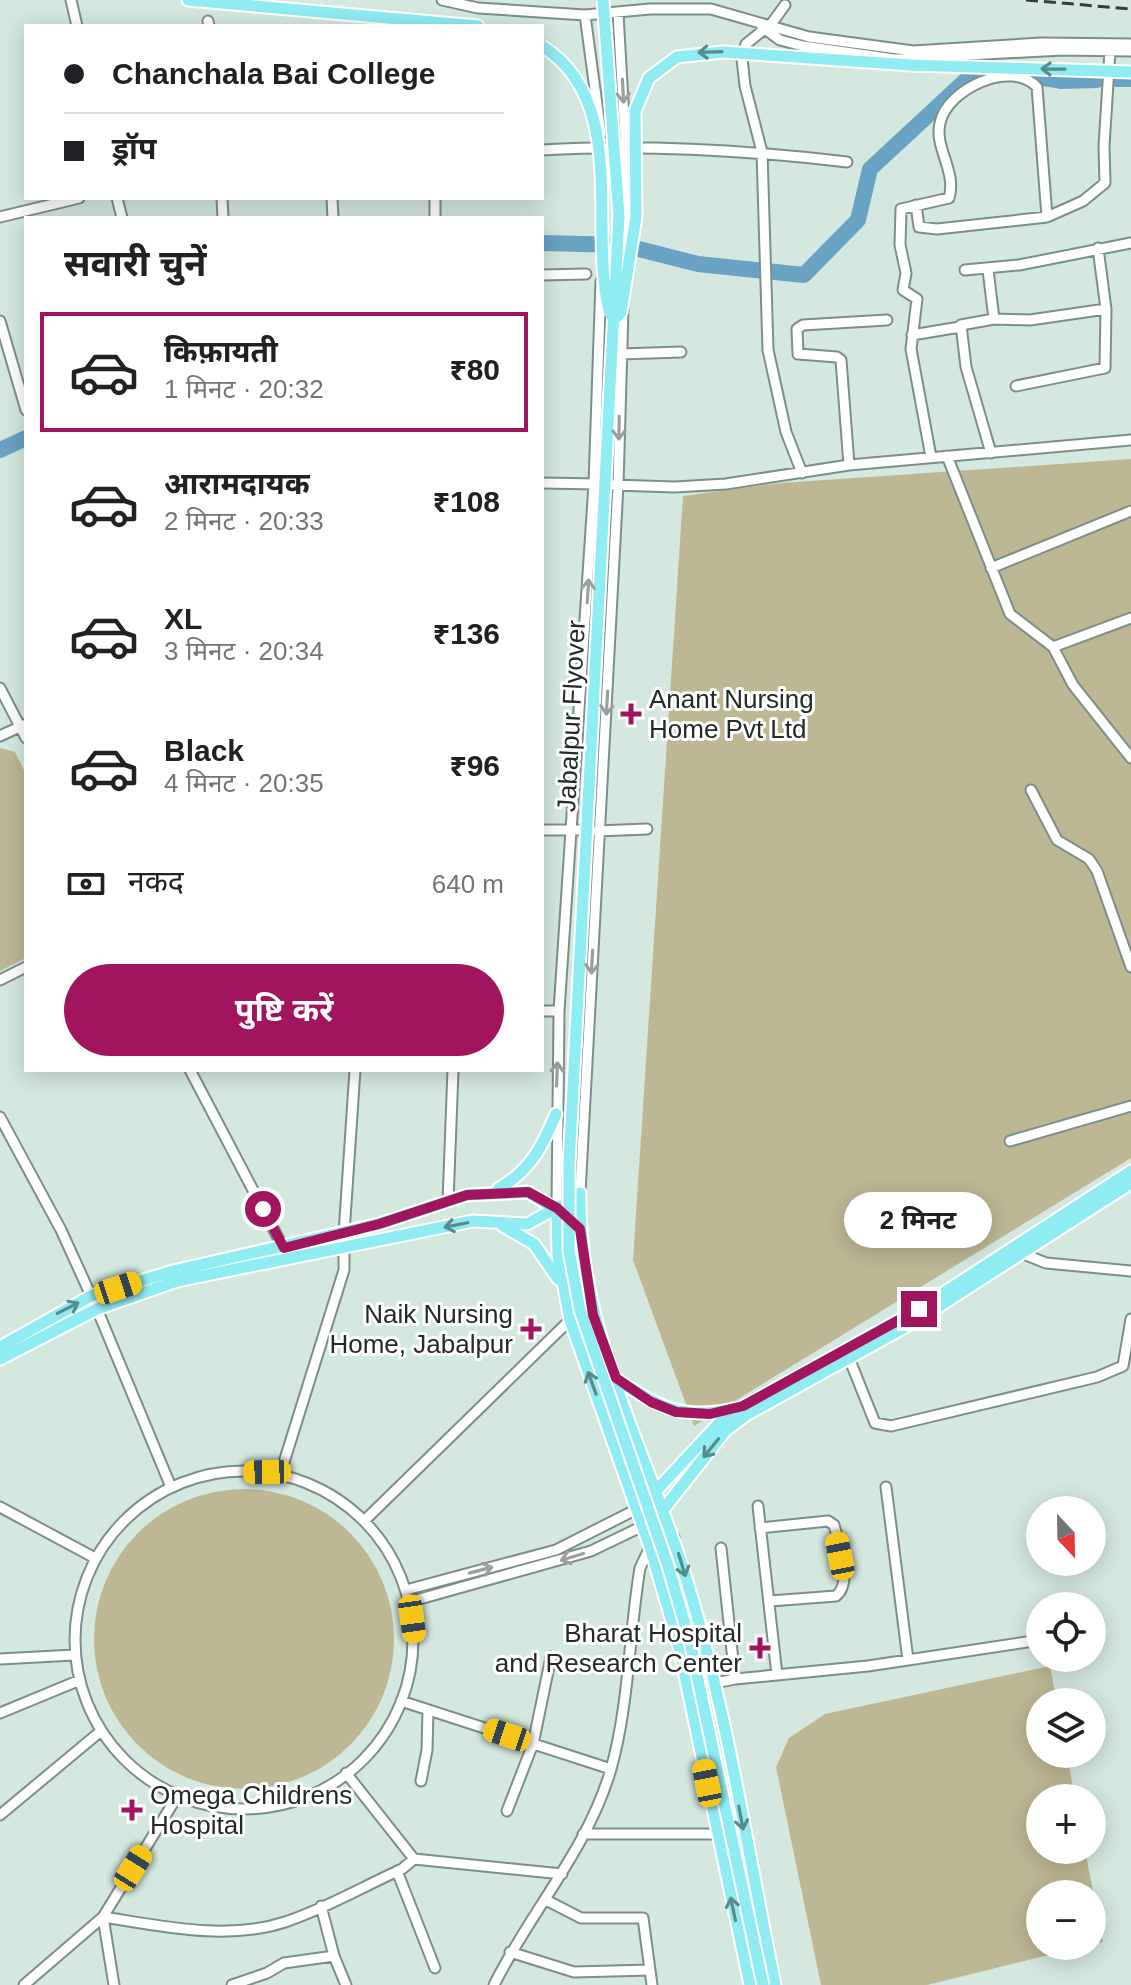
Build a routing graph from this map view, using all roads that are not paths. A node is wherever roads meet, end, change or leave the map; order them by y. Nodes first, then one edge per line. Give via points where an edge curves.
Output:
1 (71, 0) edge
2 (188, 0) edge
3 (442, 0) edge
4 (603, 0) edge
5 (785, 5) dead end
6 (618, 14) junction
7 (585, 15) junction
8 (77, 24) edge
9 (456, 24) edge
10 (768, 27) junction
11 (1131, 44) edge
12 (544, 48) edge
13 (1110, 51) junction
14 (1131, 51) edge
15 (1131, 72) edge
16 (603, 146) junction
17 (626, 146) junction
18 (544, 150) edge
19 (762, 152) junction
20 (847, 162) dead end
21 (71, 200) edge
22 (916, 205) junction
23 (0, 217) edge
24 (1047, 217) junction
25 (1131, 243) edge
26 (1098, 248) junction
27 (965, 270) dead end
28 (988, 270) junction
29 (586, 274) dead end
30 (544, 275) edge
31 (1106, 309) junction
32 (994, 319) junction
33 (887, 320) dead end
34 (0, 321) edge
35 (613, 324) junction
36 (960, 327) junction
37 (912, 335) junction
38 (681, 352) dead end
39 (621, 354) junction
40 (1016, 386) dead end
41 (24, 403) edge
42 (1131, 440) edge
43 (991, 453) junction
44 (947, 456) junction
45 (931, 457) junction
46 (849, 465) junction
47 (802, 473) junction
48 (544, 483) edge
49 (594, 484) junction
50 (618, 485) junction
51 (1131, 511) edge
52 (991, 568) junction
53 (1131, 618) edge
54 (1053, 647) junction
55 (0, 688) edge
56 (23, 725) edge
57 (0, 736) edge
58 (1131, 758) edge
59 (1031, 790) dead end
60 (647, 829) dead end
61 (544, 830) edge
62 (573, 830) junction
63 (600, 832) junction
64 (1127, 934) edge
65 (1131, 967) edge
66 (24, 968) edge
67 (0, 980) edge
68 (544, 1011) edge
69 (559, 1011) junction
70 (191, 1072) edge
71 (355, 1072) edge
72 (453, 1072) edge
73 (1131, 1106) edge
74 (556, 1114) junction
75 (0, 1117) edge
76 (1010, 1141) dead end
77 (1131, 1171) edge
78 (1131, 1183) edge
79 (494, 1192) junction
80 (580, 1193) junction
81 (448, 1202) junction
82 (557, 1208) junction
83 (501, 1225) junction
84 (580, 1229) junction
85 (344, 1233) junction
86 (344, 1247) junction
87 (285, 1253) junction
88 (1021, 1253) junction
89 (1131, 1271) edge
90 (562, 1287) junction
91 (91, 1296) junction
92 (97, 1309) junction
93 (1131, 1319) edge
94 (570, 1320) junction
95 (0, 1347) edge
96 (849, 1358) junction
97 (0, 1359) edge
98 (616, 1378) junction
99 (743, 1406) junction
100 (280, 1475) junction
101 (171, 1487) junction
102 (886, 1487) dead end
103 (657, 1492) junction
104 (758, 1506) dead end
105 (0, 1507) edge
106 (637, 1509) junction
107 (664, 1512) junction
108 (364, 1521) junction
109 (643, 1526) junction
110 (760, 1528) junction
111 (674, 1537) junction
112 (650, 1547) junction
113 (721, 1548) dead end
114 (95, 1558) junction
115 (406, 1590) junction
116 (770, 1601) junction
117 (409, 1602) junction
118 (1026, 1642) edge
119 (74, 1655) junction
120 (551, 1657) dead end
121 (0, 1659) edge
122 (908, 1660) junction
123 (777, 1675) junction
124 (735, 1679) junction
125 (80, 1680) junction
126 (714, 1682) junction
127 (689, 1689) junction
128 (401, 1701) junction
129 (428, 1710) junction
130 (0, 1713) edge
131 (101, 1731) junction
132 (533, 1744) junction
133 (611, 1769) junction
134 (346, 1773) junction
135 (421, 1781) dead end
136 (178, 1795) junction
137 (507, 1811) dead end
138 (0, 1815) edge
139 (583, 1834) junction
140 (717, 1834) junction
141 (414, 1859) junction
142 (397, 1871) junction
143 (562, 1874) junction
144 (546, 1900) junction
145 (321, 1906) junction
146 (103, 1917) junction
147 (510, 1952) junction
148 (334, 1956) junction
149 (435, 1968) dead end
150 (650, 1970) junction
151 (24, 1985) edge
152 (114, 1985) edge
153 (232, 1985) edge
154 (346, 1985) edge
155 (494, 1985) edge
156 (652, 1985) edge
157 (750, 1985) edge
158 (763, 1985) edge
159 (775, 1985) edge

1 - 8 street
2 - 9 main road
3 - 7 street via 478,8
4 - 35 main road, Jabalpur Flyover, bridge via 619,216
5 - 10 street
6 - 7 street
6 - 10 street via 691,8 738,14
6 -> 17 street
7 - 16 street
10 - 11 street via 913,51 1028,43
10 - 13 street via 780,40 803,46 904,59
10 - 19 street via 746,44 742,59
12 - 35 main road, bridge via 578,84 594,118 607,304
13 - 14 street
13 - 24 street via 1105,183 1083,201
15 -> 35 main road, bridge via 723,52 677,57 649,78 635,111 636,217 621,312
16 - 17 street
16 - 18 street
16 - 49 street, bridge
17 - 19 street
17 - 39 street, bridge
19 - 20 street
19 - 47 street via 768,350
21 - 23 street
22 - 24 street via 924,230
22 - 24 street via 947,199 950,193 948,160 940,139 943,115 981,80 1010,76 1031,80 1040,94
22 - 37 street via 901,209 900,238 903,290 917,299
25 - 26 street
26 - 28 street
26 - 31 street
27 - 28 street
28 - 32 street
29 - 30 street
31 - 32 street via 1030,320
31 - 40 street via 1103,370
32 - 36 street
33 - 46 street via 797,329 798,354 841,360
34 - 41 street
35 - 158 main road, Jabalpur Flyover, bridge via 569,1164 569,1251 580,1310 690,1642
36 - 37 street
36 - 43 street via 977,413
37 - 45 street
38 - 39 street
39 -> 50 street
42 - 43 street
43 - 44 street
44 - 45 street
44 - 52 street
45 - 46 street
46 - 47 street
47 - 50 street via 688,486
48 - 49 street
49 - 50 street
62 -> 49 street
50 -> 63 street
51 - 52 street
52 - 54 street via 1010,614
53 - 54 street
54 - 58 street via 1078,692
55 - 56 street
56 - 57 street
59 - 64 street via 1057,840 1089,859
60 - 63 street
61 - 62 street
62 - 63 street
62 - 69 street
63 -> 80 street
64 - 65 street
66 - 67 street
68 - 69 street
74 -> 69 street
70 - 87 street
71 - 85 street
72 - 81 street
73 - 76 street
74 - 79 main road via 532,1163
74 - 82 street
75 - 91 street
77 - 99 main road via 896,1324
78 - 88 main road
79 - 81 main road
79 - 82 main road via 528,1192
80 - 82 main road
80 - 84 main road
81 - 85 main road
82 - 83 main road via 527,1224
82 - 84 main road
82 - 90 main road
83 -> 86 main road via 473,1221
83 - 90 main road via 534,1244
84 - 98 main road via 593,1315
85 - 87 main road
86 - 87 main road
86 - 100 street via 344,1270
87 - 91 main road via 173,1271
87 - 92 main road
88 - 89 street via 1046,1263
88 - 96 main road
90 - 94 main road
91 - 92 street
95 -> 91 main road
92 - 97 main road
92 - 101 street
93 - 96 street via 1123,1366 1097,1377 891,1426 875,1423
106 -> 94 main road
94 - 108 street
96 -> 107 main road via 778,1395 725,1431
98 - 99 main road via 676,1412 710,1414
98 - 103 main road
99 - 103 main road via 710,1430
100 - 101 street via 218,1472
100 - 108 street via 314,1485
101 - 114 street via 127,1517
102 - 122 street
103 - 106 main road
103 - 107 main road
104 - 110 street
105 - 114 street
106 - 109 main road
115 -> 106 street via 556,1550
107 - 109 main road
107 - 111 main road
108 - 115 street via 387,1548
109 - 112 main road
109 -> 117 street via 591,1551
110 - 116 street
110 - 116 street via 828,1521 834,1525 845,1578 836,1596
111 - 112 street
111 -> 126 main road
112 - 127 main road
112 - 133 street via 640,1568
113 - 124 street
114 - 119 street via 75,1621
115 - 117 street
116 - 123 street
117 - 128 street via 414,1635 410,1678
118 - 122 street
119 - 121 street
119 - 125 street
120 - 132 street
122 - 123 street
123 - 124 street
124 - 126 street
125 - 130 street
125 - 131 street
126 - 127 street
126 -> 159 main road
127 - 140 main road
128 - 129 street
128 - 134 street via 369,1754
129 - 132 street
129 - 135 street
131 - 136 street via 132,1768
131 - 138 street
132 - 133 street
132 - 137 street
133 - 139 street
134 - 136 street via 296,1801 253,1809 209,1806
134 - 141 street
136 - 146 street
139 - 140 street
139 - 143 street
157 -> 140 main road
141 - 142 street
141 - 143 street
142 - 145 street
142 - 149 street
143 - 144 street
144 - 147 street
144 - 150 street via 581,1918 643,1918
145 - 146 street via 285,1922 241,1931
145 - 148 street
146 - 151 street
146 - 152 street
147 - 150 street via 574,1972
147 - 155 street
148 - 153 street via 284,1963
148 - 154 street
150 - 156 street

